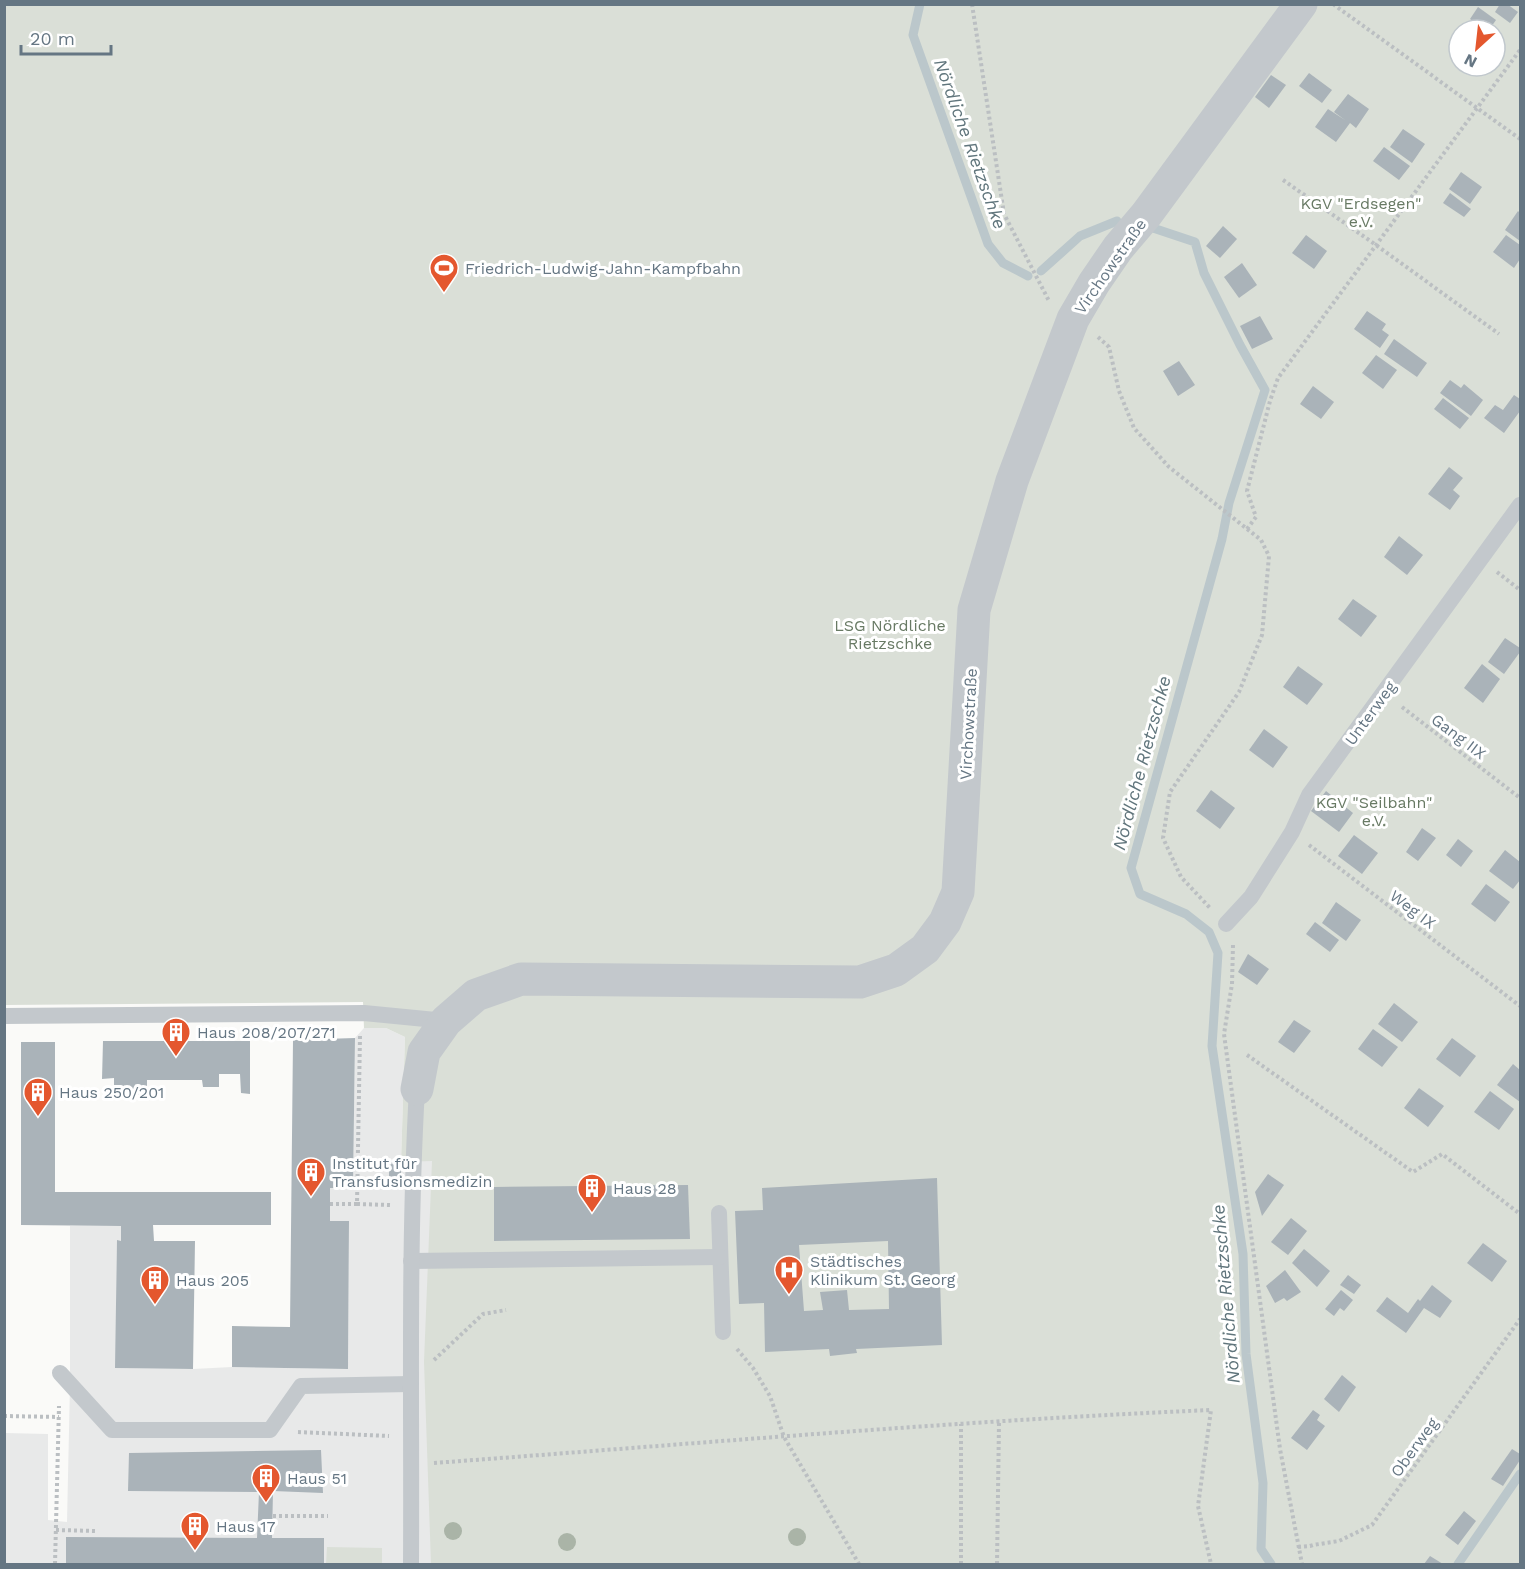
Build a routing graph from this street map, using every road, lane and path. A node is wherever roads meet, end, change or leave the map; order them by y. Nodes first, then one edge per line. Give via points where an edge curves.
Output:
1 (972, 4) edge
2 (1301, 4) edge
3 (1333, 4) edge
4 (1521, 50) edge
5 (1477, 108) junction
6 (1521, 139) edge
7 (1283, 180) dead end
8 (1376, 245) junction
9 (1038, 282) dead end
10 (1073, 319) junction
11 (1499, 334) dead end
12 (1521, 505) edge
13 (1247, 529) junction
14 (1384, 693) junction
15 (1521, 798) edge
16 (1292, 832) junction
17 (1226, 924) junction
18 (1521, 1006) edge
19 (4, 1016) edge
20 (446, 1022) junction
21 (360, 1033) dead end
22 (1247, 1054) dead end
23 (417, 1089) joint
24 (330, 1204) dead end
25 (357, 1204) junction
26 (394, 1205) dead end
27 (718, 1213) dead end
28 (1521, 1214) edge
29 (720, 1257) junction
30 (411, 1261) junction
31 (507, 1310) dead end
32 (1521, 1319) edge
33 (723, 1332) joint
34 (60, 1373) joint
35 (411, 1384) junction
36 (4, 1416) edge
37 (59, 1417) junction
38 (999, 1422) junction
39 (961, 1424) junction
40 (270, 1430) junction
41 (411, 1437) junction
42 (784, 1437) junction
43 (411, 1465) junction
44 (273, 1516) dead end
45 (328, 1516) dead end
46 (56, 1530) junction
47 (97, 1531) dead end
48 (1298, 1547) junction
49 (56, 1564) edge
50 (411, 1564) edge
51 (859, 1564) edge
52 (961, 1564) edge
53 (997, 1564) edge
54 (1211, 1564) edge
55 (1302, 1564) edge

1 - 9 path via 1004,214
2 - 10 street, Virchowstraße via 1118,248
3 - 5 path
4 - 5 path
5 - 6 path
5 - 8 path
7 - 8 path
8 - 11 path
8 - 13 path via 1278,378 1247,491 1256,517
10 - 13 path via 1109,347 1119,391 1134,428 1169,467
10 - 20 street, Virchowstraße via 1012,481 974,610 958,892 945,922 925,949 896,970 860,982 521,979 476,995
12 - 14 lane, Unterweg
13 - 17 path via 1261,540 1269,556 1262,635 1239,692 1170,792 1163,838 1181,877
14 - 15 path, Gang IIX
14 - 16 lane, Unterweg via 1309,795
16 - 17 lane, Unterweg via 1251,897
16 - 18 path, Weg IX
17 - 48 path via 1234,946 1224,1034 1280,1449
19 - 20 lane via 364,1013
20 - 23 street, Virchowstraße via 424,1052
21 - 25 path
22 - 28 path via 1413,1172 1442,1154
23 - 30 lane
24 - 25 path
25 - 26 path
27 - 29 lane
29 - 30 lane
29 - 33 lane
30 - 35 lane
31 - 35 path via 483,1314
32 - 48 path, Oberweg via 1372,1525 1339,1541
33 - 42 path via 770,1396
34 - 37 path
34 - 40 lane via 112,1430
35 - 40 lane via 301,1386
35 - 41 lane
36 - 37 path
37 - 46 path
38 - 39 path
38 - 53 path
38 - 54 path via 1210,1410 1198,1506
39 - 42 path
39 - 52 path
40 - 41 path
41 - 43 lane
42 - 43 path
42 - 51 path
43 - 50 lane
44 - 45 path
46 - 47 path
46 - 49 path
48 - 55 path

